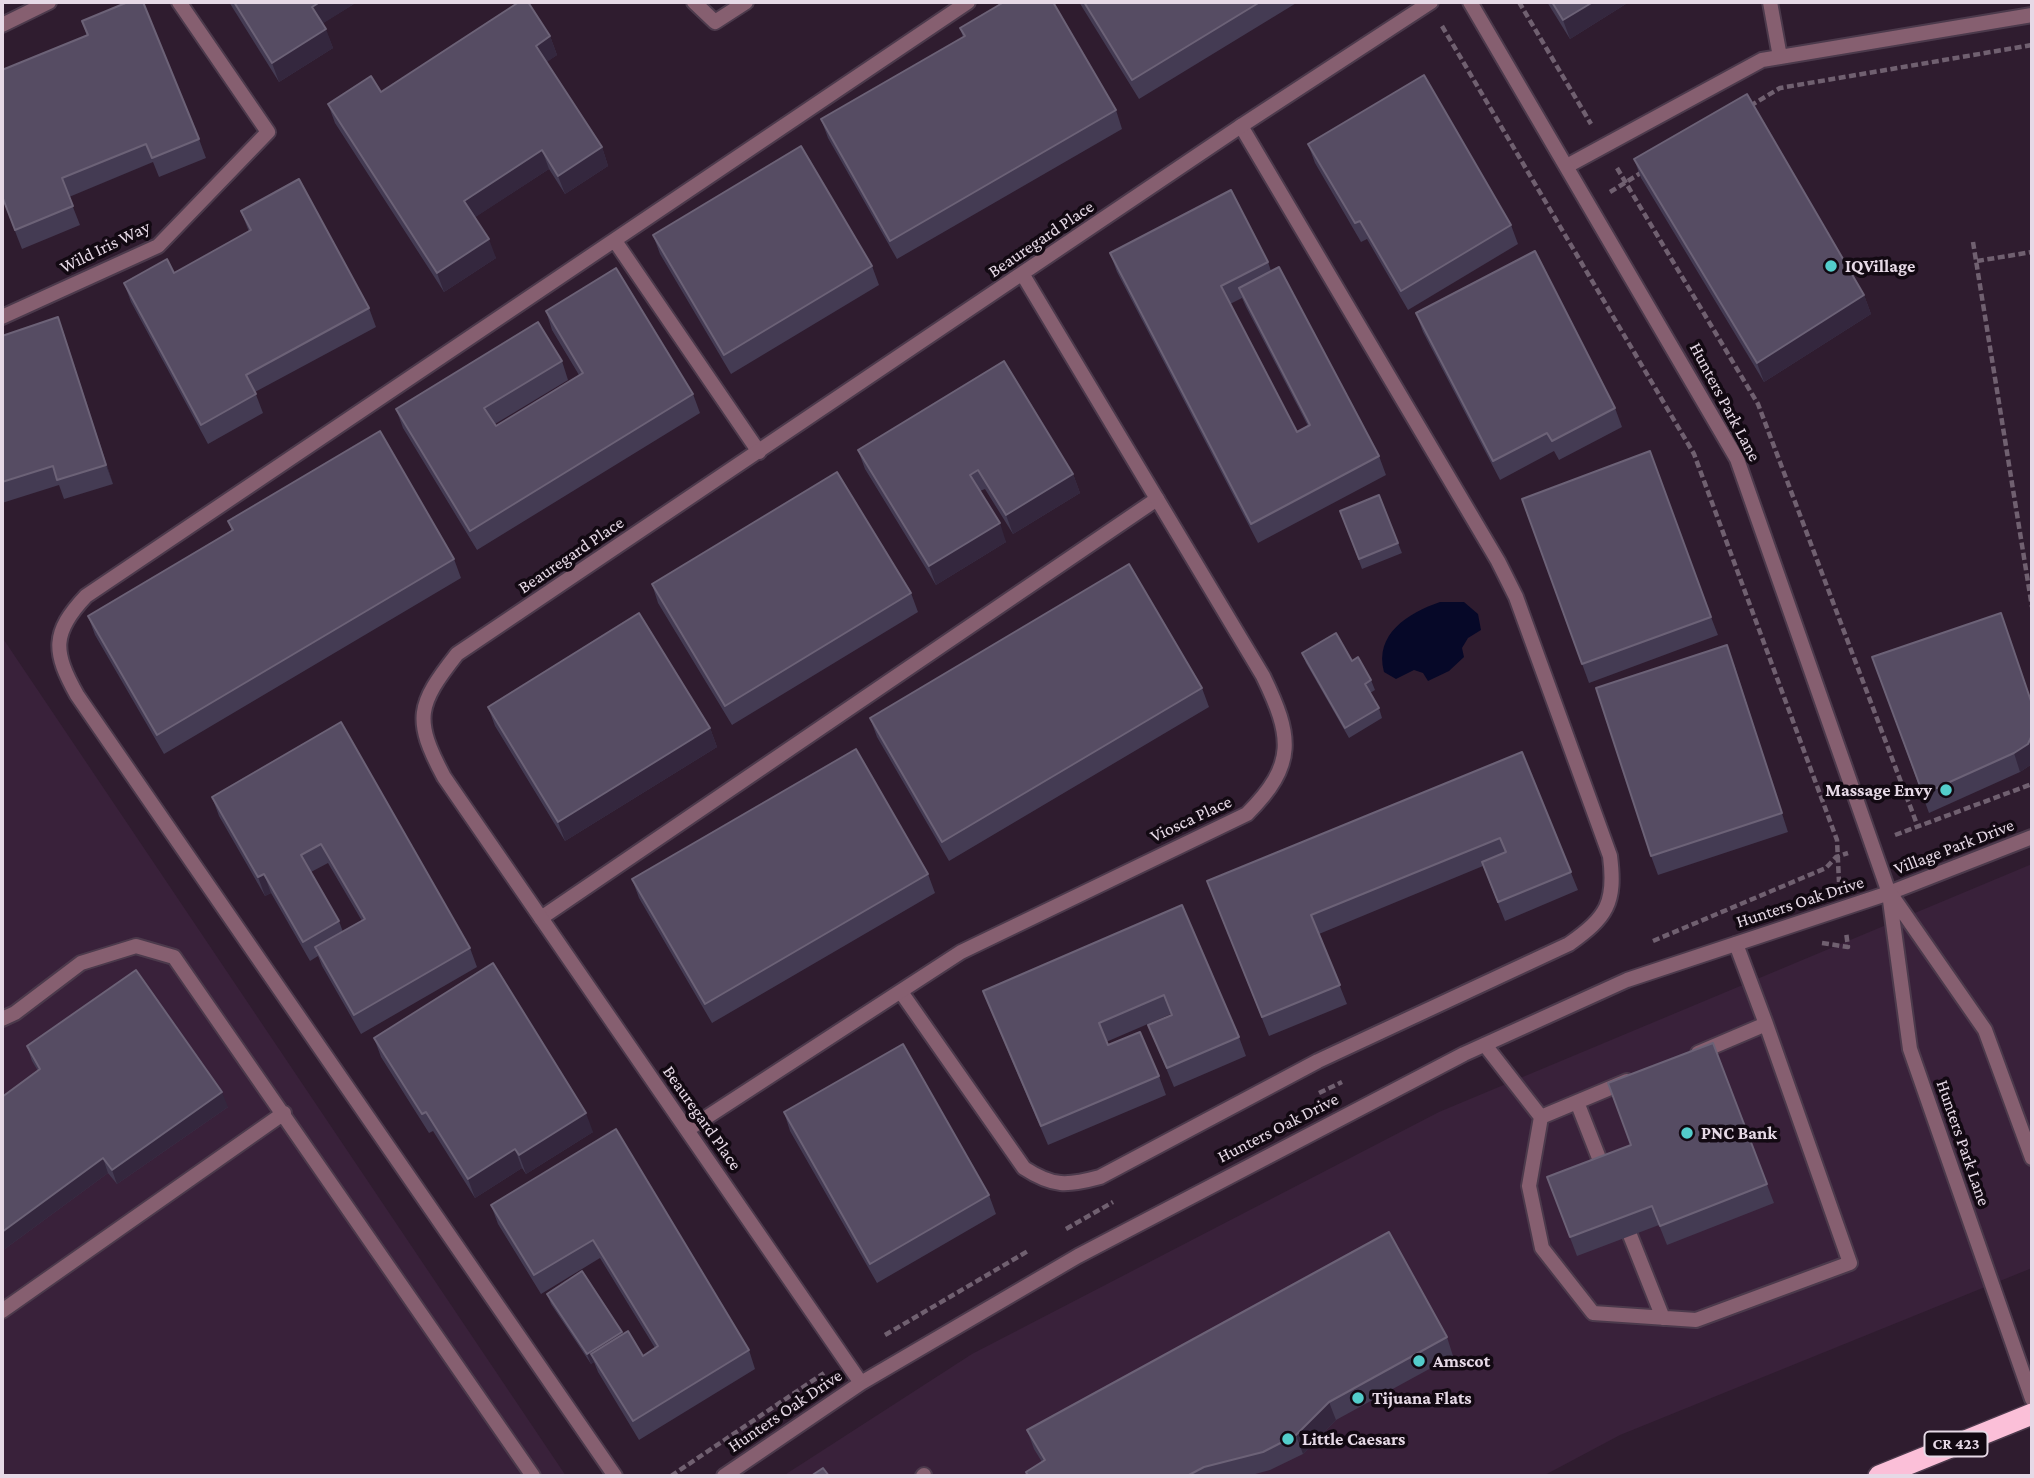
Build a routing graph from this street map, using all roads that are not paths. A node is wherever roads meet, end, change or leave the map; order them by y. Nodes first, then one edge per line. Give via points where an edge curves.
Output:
1 (49, 2) edge
2 (179, 2) edge
3 (694, 2) edge
4 (746, 2) edge
5 (968, 2) edge
6 (1470, 2) edge
7 (1770, 2) edge
8 (1430, 3) edge
9 (2032, 15) edge
10 (2, 25) edge
11 (1780, 57) junction
12 (1241, 127) junction
13 (1567, 166) junction
14 (615, 241) junction
15 (1023, 275) junction
16 (2, 315) edge
17 (759, 452) junction
18 (1157, 499) junction
19 (2032, 837) edge
20 (1889, 893) junction
21 (541, 918) junction
22 (1736, 944) junction
23 (901, 992) junction
24 (2, 1019) edge
25 (1766, 1024) junction
26 (1485, 1045) junction
27 (1685, 1058) edge
28 (1637, 1077) edge
29 (1577, 1102) junction
30 (284, 1113) junction
31 (1541, 1117) junction
32 (687, 1130) junction
33 (2032, 1158) edge
34 (2, 1311) edge
35 (1663, 1318) junction
36 (862, 1383) junction
37 (2032, 1399) edge
38 (2032, 1414) edge
39 (533, 1476) edge
40 (615, 1476) edge
41 (724, 1476) edge
42 (1880, 1476) edge

1 - 10 street
2 - 16 street, Wild Iris Way via 268,132 158,246
3 - 4 street via 715,22
5 - 14 street
6 - 13 street, Hunters Park Lane
7 - 11 street
8 - 12 street, Beauregard Place
9 - 11 street
11 - 13 street via 1762,60
12 - 15 street, Beauregard Place
12 - 23 street via 1516,597 1610,856 1613,884 1608,908 1591,929 1570,944 1318,1061 1100,1177 1073,1185 1045,1181 1024,1168
13 - 20 street, Hunters Park Lane via 1737,459
14 - 17 street
14 - 40 street via 86,596 65,618 59,642 61,667 77,695
15 - 17 street, Beauregard Place
15 - 18 street, Viosca Place
17 - 21 street, Beauregard Place via 457,654 430,688 423,719 428,745 444,777
18 - 21 street
18 - 23 street, Viosca Place via 1282,714 1286,750 1272,789 1247,814 1008,927
19 - 20 street, Village Park Drive
20 - 22 street, Hunters Oak Drive
20 - 33 street, Hunters Park Lane via 1985,1030
20 - 37 street, Hunters Park Lane via 1910,1049
21 - 32 street, Beauregard Place
22 - 25 street
22 - 26 street, Hunters Oak Drive via 1628,980
23 - 32 street, Viosca Place
24 - 30 street via 81,963 136,946 174,957
25 - 27 street
25 - 35 street via 1850,1263 1696,1320
26 - 31 street
26 - 36 street, Hunters Oak Drive via 1078,1256
28 - 29 street
29 - 31 street
29 - 35 street
30 - 34 street
30 - 39 street
31 - 35 street via 1529,1186 1542,1248 1592,1313
32 - 36 street, Beauregard Place
36 - 41 street, Hunters Oak Drive
38 - 42 highway, CR 423

